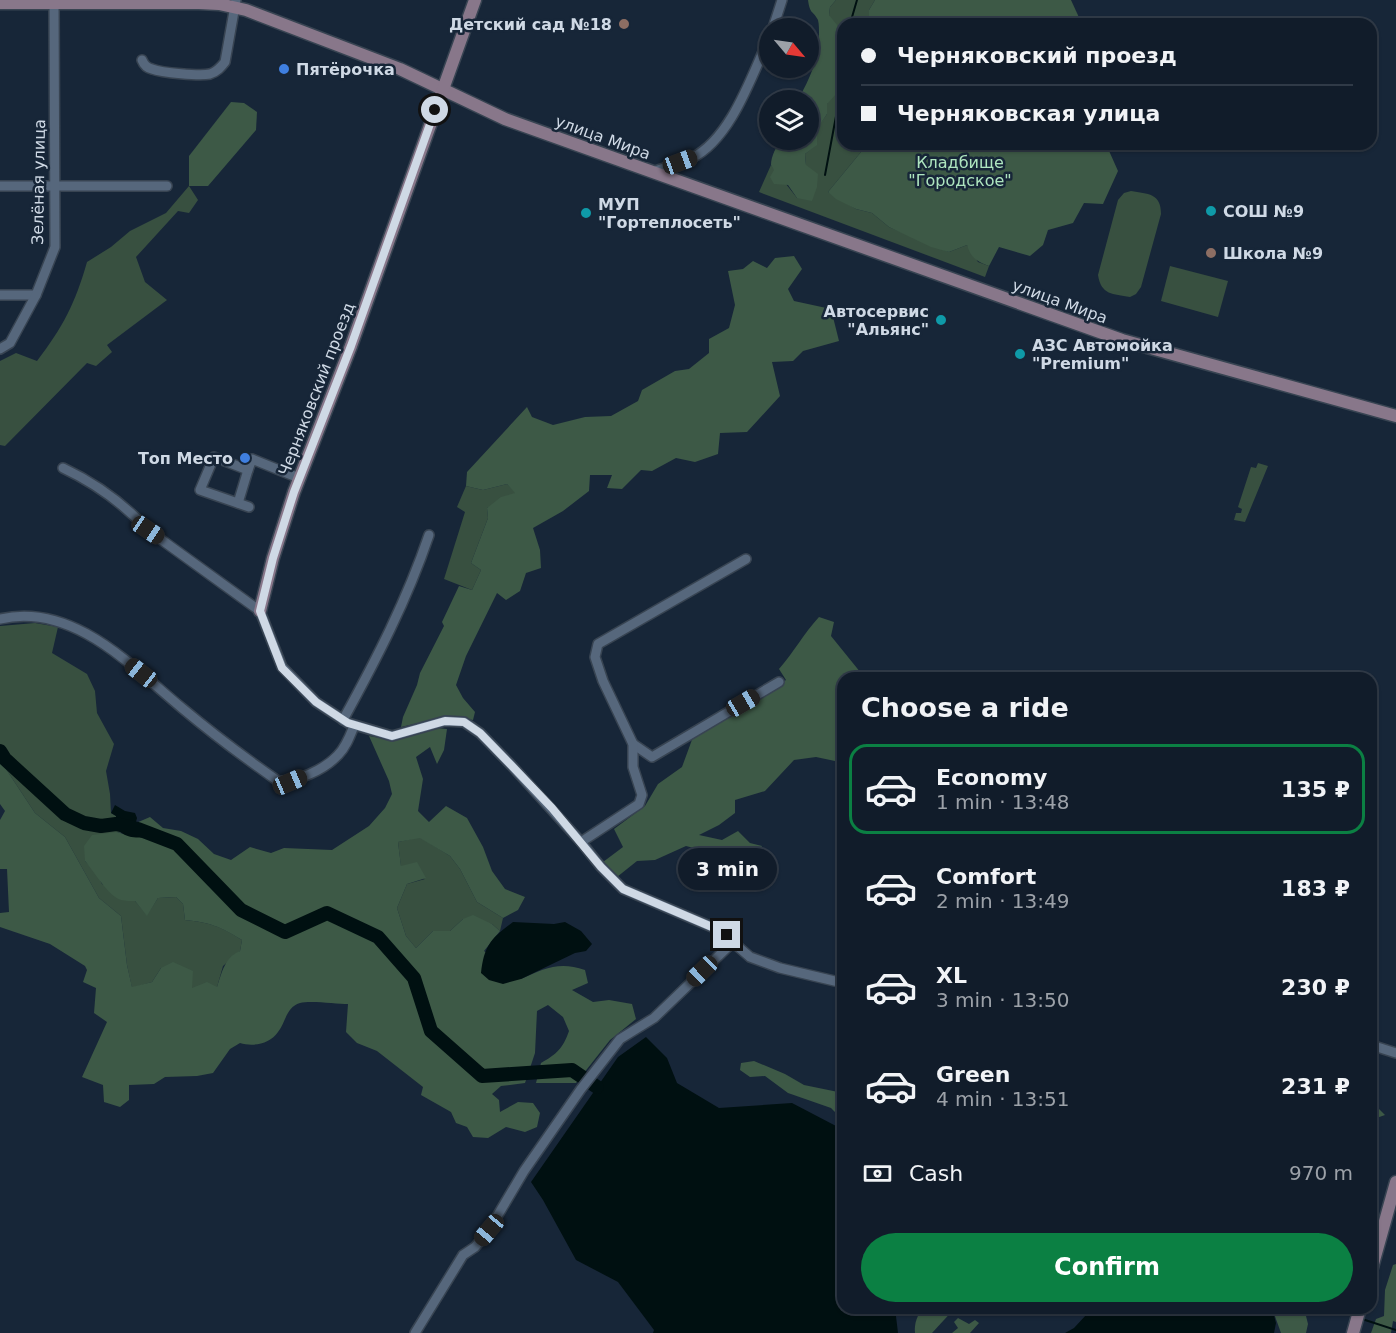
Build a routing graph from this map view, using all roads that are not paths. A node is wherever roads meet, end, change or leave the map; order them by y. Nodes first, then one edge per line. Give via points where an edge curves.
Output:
1 (475, 0) edge
2 (782, 0) edge
3 (54, 2) edge
4 (0, 3) edge
5 (235, 3) edge
6 (776, 18) edge
7 (759, 59) edge
8 (142, 60) dead end
9 (443, 88) junction
10 (653, 172) junction
11 (0, 186) edge
12 (167, 186) dead end
13 (56, 187) junction
14 (0, 295) edge
15 (36, 295) junction
16 (0, 349) edge
17 (1396, 416) edge
18 (63, 468) dead end
19 (248, 470) junction
20 (299, 478) junction
21 (238, 503) junction
22 (249, 507) dead end
23 (429, 535) dead end
24 (746, 559) dead end
25 (260, 611) junction
26 (0, 618) edge
27 (779, 682) dead end
28 (343, 720) junction
29 (354, 726) junction
30 (633, 744) junction
31 (581, 842) junction
32 (734, 941) junction
33 (837, 982) edge
34 (1377, 1047) edge
35 (1396, 1053) edge
36 (1396, 1182) edge
37 (1377, 1250) edge
38 (1358, 1314) edge
39 (415, 1333) edge
40 (1353, 1333) edge

1 - 9 main road, Черняковский проезд
2 - 6 street
3 - 4 main road, улица Мира
3 - 5 main road, улица Мира
3 - 13 street, Зелёная улица
5 - 8 street via 225,62 212,74 165,72 145,66
5 - 9 main road, улица Мира
7 - 10 street via 725,128 710,146 692,158
9 - 10 main road, улица Мира via 505,119
9 - 20 main road, Черняковский проезд via 351,346
10 - 17 main road, улица Мира via 1122,340
11 - 13 street
12 - 13 street
13 - 15 street, Зелёная улица via 55,247
14 - 15 street
15 - 16 street, Зелёная улица via 10,343
18 - 25 street via 105,492 148,530
19 - 20 street via 252,459
19 - 21 street
19 - 21 street via 214,457 200,490
20 - 25 main road, Черняковский проезд
21 - 22 street
23 - 28 street via 410,587
24 - 30 street via 598,644 594,657
25 - 28 street via 282,668 316,702
26 - 29 street via 32,615 63,622 98,640 278,781 290,782 338,756
27 - 30 street via 652,756
28 - 29 street
29 - 31 street via 392,736 445,721 464,722 480,733
30 - 31 street via 633,766 642,795 639,804
31 - 32 street via 623,889 719,930
32 - 33 street via 750,957
32 - 39 street via 654,1018 620,1039 519,1179 489,1230 463,1255
34 - 35 street
36 - 37 main road
38 - 40 main road

